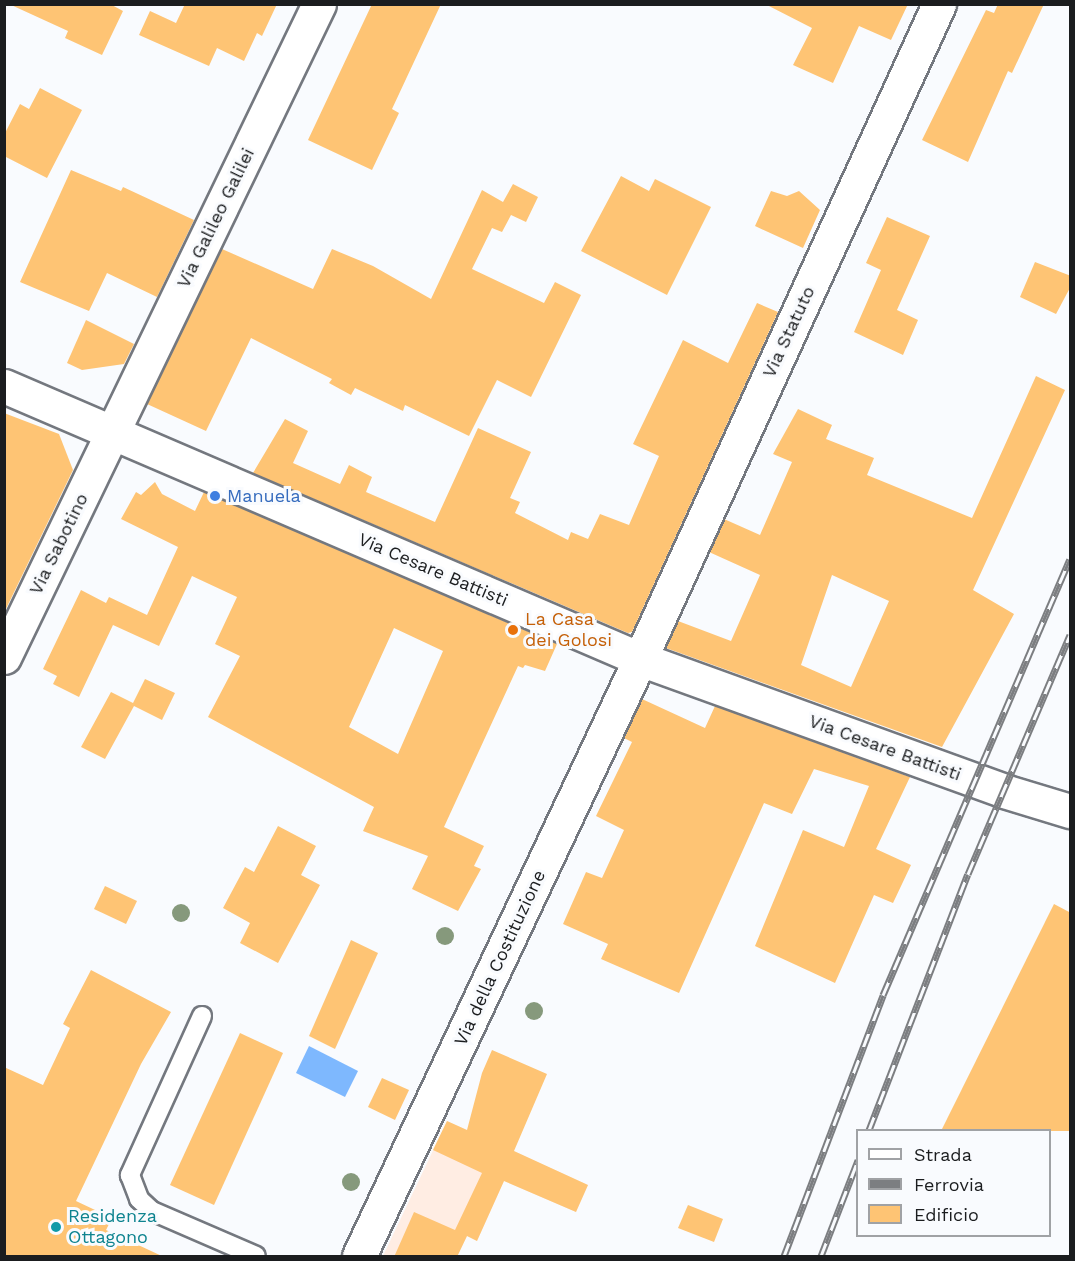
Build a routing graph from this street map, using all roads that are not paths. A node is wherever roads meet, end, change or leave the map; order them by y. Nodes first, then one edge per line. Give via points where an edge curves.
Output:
1 (319, 4) edge
2 (939, 4) edge
3 (4, 386) edge
4 (113, 432) junction
5 (4, 657) edge
6 (640, 659) junction
7 (1071, 811) edge
8 (202, 1016) dead end
9 (256, 1257) edge
10 (359, 1257) edge

1 - 4 street, Via Galileo Galilei
2 - 6 street, Via Statuto
3 - 4 street, Via Cesare Battisti
4 - 5 street, Via Sabotino
4 - 6 street, Via Cesare Battisti
6 - 7 street, Via Cesare Battisti via 1004,791
6 - 10 street, Via della Costituzione
8 - 9 lane via 130,1175 139,1199 152,1211

